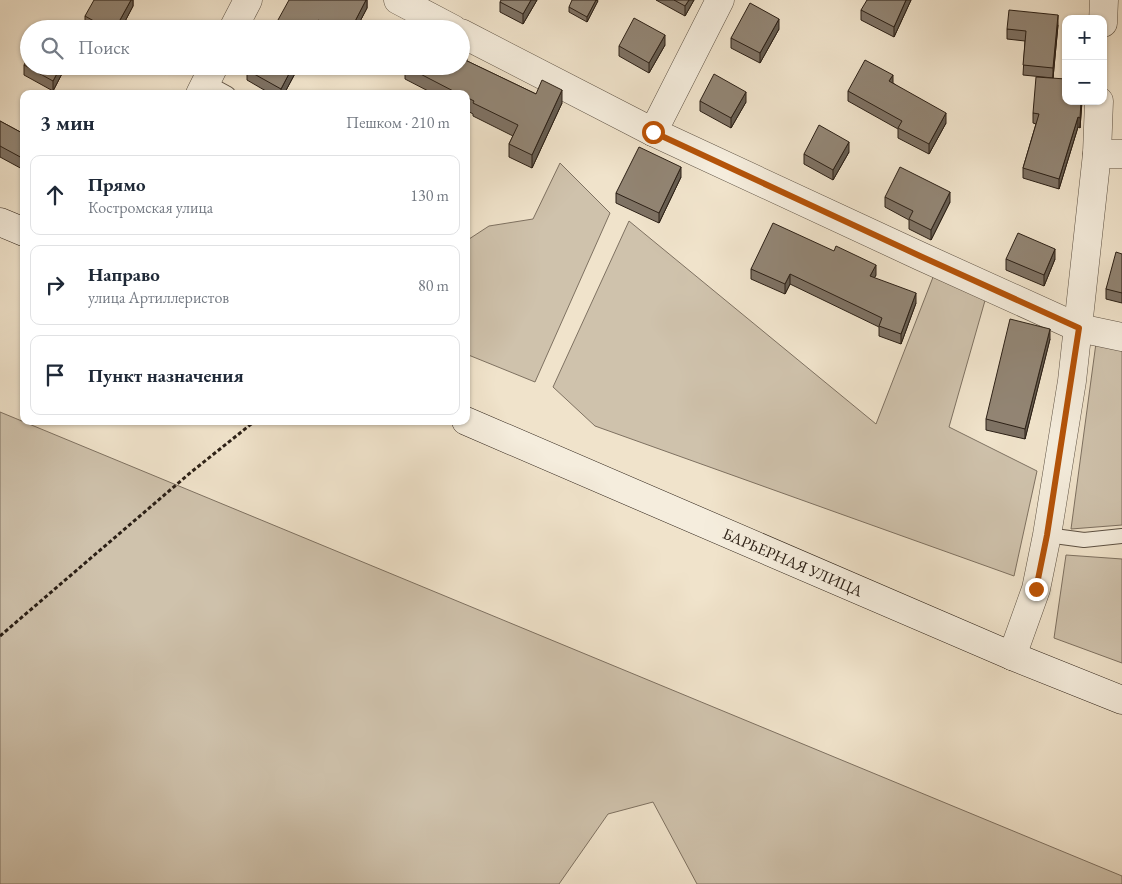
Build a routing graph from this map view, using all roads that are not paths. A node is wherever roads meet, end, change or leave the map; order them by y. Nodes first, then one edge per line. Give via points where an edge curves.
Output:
1 (248, 0) edge
2 (398, 0) edge
3 (720, 0) edge
4 (1104, 0) edge
5 (1103, 15) edge
6 (238, 20) edge
7 (436, 20) edge
8 (470, 38) edge
9 (1101, 105) edge
10 (653, 132) junction
11 (1109, 154) edge
12 (0, 222) edge
13 (20, 230) edge
14 (1079, 328) junction
15 (1122, 337) edge
16 (470, 423) edge
17 (1047, 535) junction
18 (1122, 536) edge
19 (1012, 656) junction
20 (1122, 700) edge

1 - 6 street
2 - 7 street
3 - 10 street
4 - 5 street
8 - 10 street
9 - 11 street
10 - 14 street
11 - 14 street
12 - 13 street
14 - 15 street
14 - 17 street
16 - 19 street, БАРЬЕРНАЯ УЛИЦА
17 - 18 lane via 1084,540
17 - 19 street via 1036,589
19 - 20 street, БАРЬЕРНАЯ УЛИЦА

